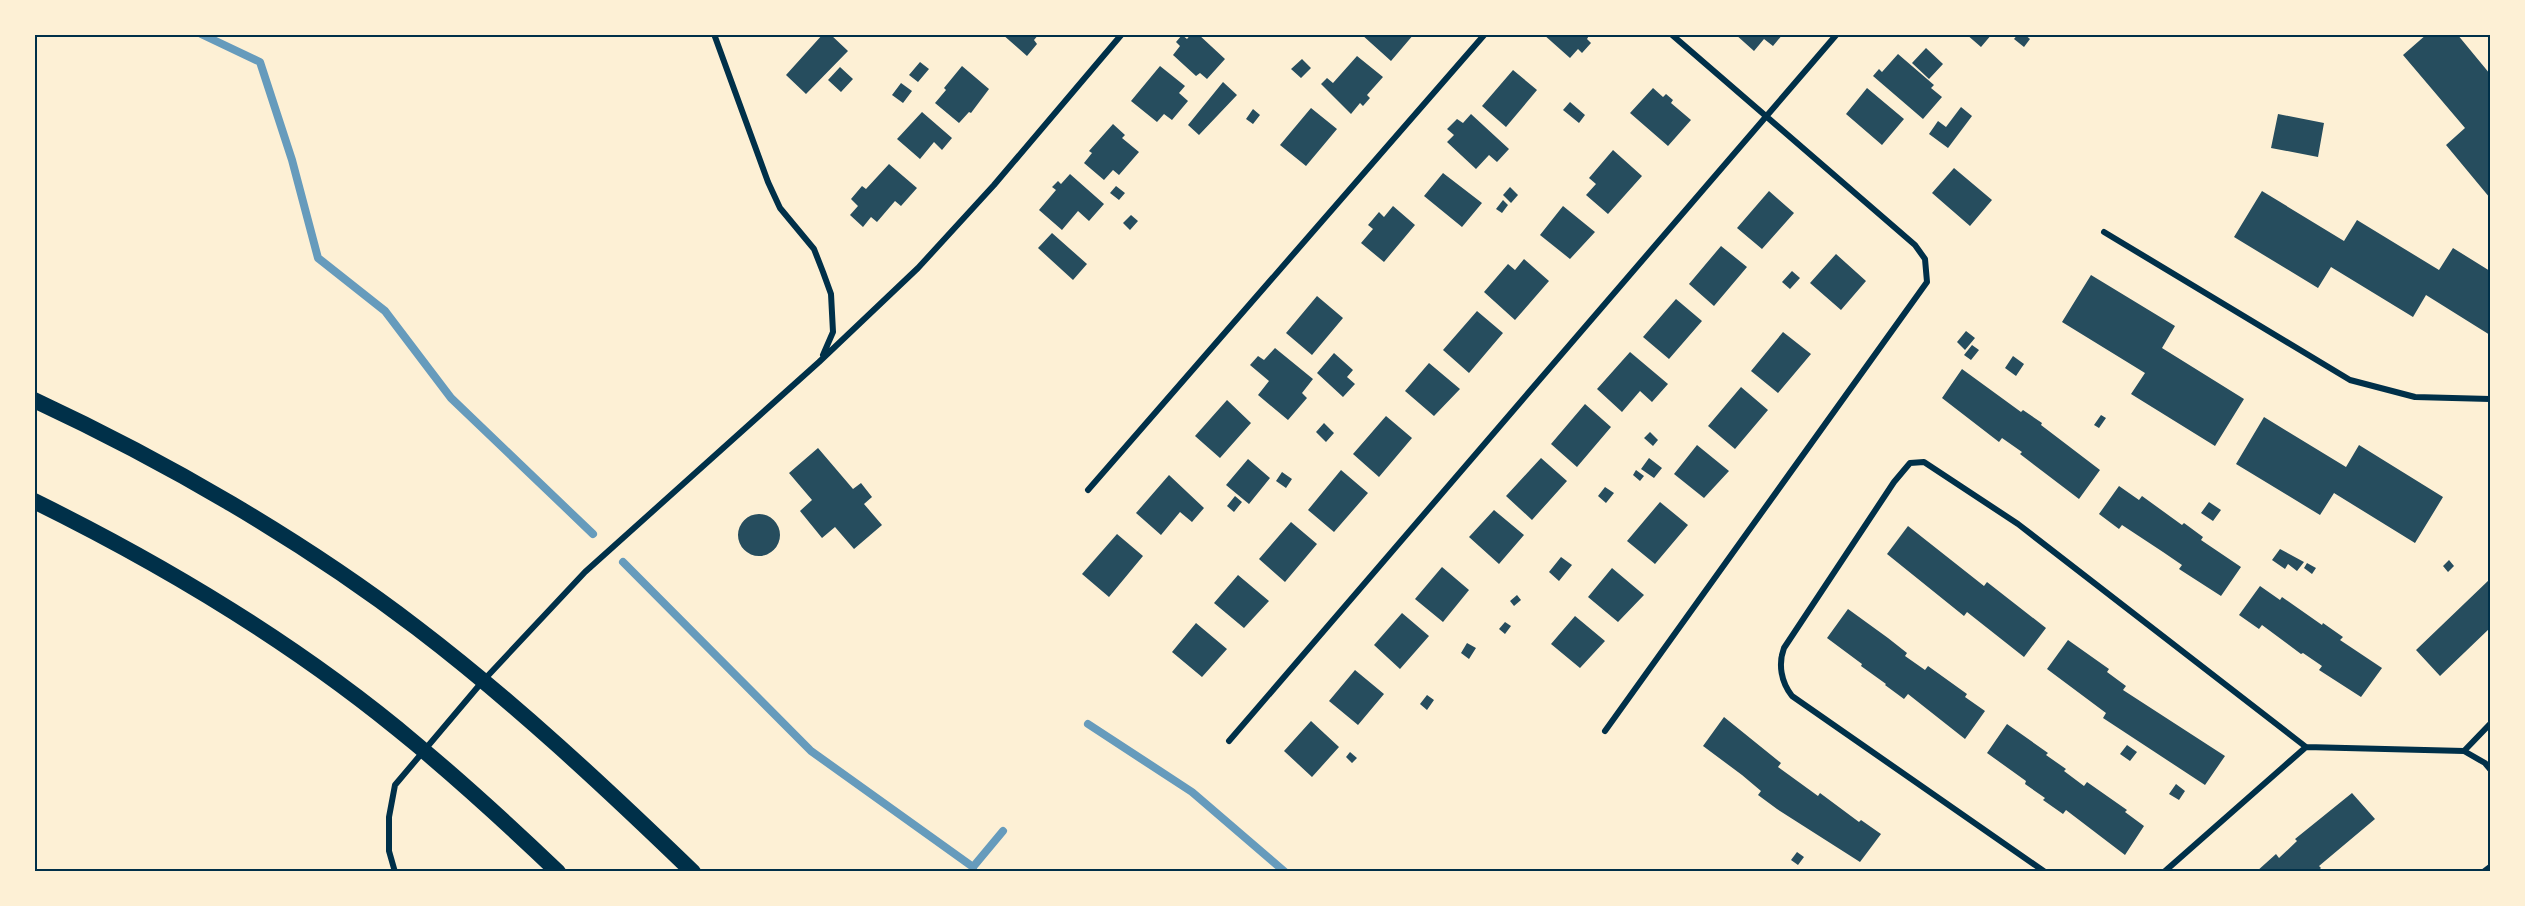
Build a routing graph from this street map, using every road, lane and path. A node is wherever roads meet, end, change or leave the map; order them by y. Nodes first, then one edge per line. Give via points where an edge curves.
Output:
1 (714, 34) edge
2 (1122, 34) edge
3 (1485, 34) edge
4 (1671, 34) edge
5 (1838, 34) edge
6 (1765, 118) junction
7 (2104, 232) dead end
8 (819, 362) junction
9 (2490, 399) edge
10 (34, 400) edge
11 (1088, 490) dead end
12 (34, 501) edge
13 (482, 682) junction
14 (2490, 724) edge
15 (1605, 731) dead end
16 (1229, 741) dead end
17 (2306, 747) junction
18 (424, 751) junction
19 (2464, 751) junction
20 (2490, 770) edge
21 (2490, 866) edge
22 (395, 872) edge
23 (558, 872) edge
24 (693, 872) edge
25 (2045, 872) edge
26 (2163, 872) edge
27 (2482, 872) edge

1 - 8 street via 768,182 780,208 814,249 831,294 833,332
2 - 8 street via 918,268
3 - 11 street
4 - 6 street
5 - 6 street
6 - 15 street via 1923,254 1927,282
6 - 16 street
7 - 9 street via 2350,380 2415,397
8 - 13 street via 585,572
10 - 13 highway via 112,437 306,551 417,628
12 - 18 highway via 186,582 313,666
13 - 18 street
13 - 24 highway
14 - 19 street
17 - 19 street
17 - 25 street via 2018,524 1924,462 1906,465 1784,648 1781,668 1788,691
17 - 26 street
18 - 22 street via 395,785 389,817 389,851
18 - 23 highway
19 - 20 street
21 - 27 lane

